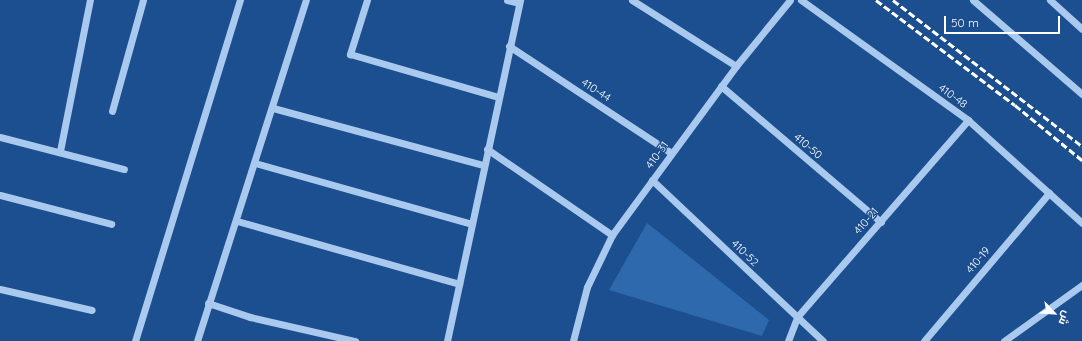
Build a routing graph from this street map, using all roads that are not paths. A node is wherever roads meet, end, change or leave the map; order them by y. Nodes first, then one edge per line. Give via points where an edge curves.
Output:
1 (90, 0) edge
2 (143, 0) edge
3 (240, 0) edge
4 (306, 0) edge
5 (367, 0) edge
6 (507, 0) edge
7 (632, 0) edge
8 (790, 0) edge
9 (801, 0) edge
10 (973, 0) edge
11 (1050, 0) edge
12 (520, 2) edge
13 (1082, 29) edge
14 (509, 46) junction
15 (736, 66) junction
16 (722, 86) junction
17 (1082, 94) edge
18 (498, 98) junction
19 (272, 108) junction
20 (112, 111) dead end
21 (968, 120) junction
22 (0, 137) edge
23 (487, 149) junction
24 (60, 151) junction
25 (671, 153) junction
26 (255, 163) junction
27 (483, 165) junction
28 (124, 169) dead end
29 (652, 180) junction
30 (1049, 193) junction
31 (0, 195) edge
32 (237, 221) junction
33 (881, 222) junction
34 (1082, 223) edge
35 (111, 224) dead end
36 (472, 224) junction
37 (612, 235) junction
38 (459, 284) junction
39 (1082, 285) edge
40 (0, 290) edge
41 (208, 303) junction
42 (92, 310) dead end
43 (797, 317) junction
44 (135, 341) edge
45 (197, 341) edge
46 (355, 341) edge
47 (447, 341) edge
48 (573, 341) edge
49 (788, 341) edge
50 (823, 341) edge
51 (924, 341) edge
52 (1004, 341) edge

1 - 24 street
2 - 20 street
3 - 44 street
4 - 19 street
5 - 18 street via 350,54
6 - 12 street
7 - 15 street
8 - 15 street, 410-31
9 - 21 street, 410-48
10 - 17 street
11 - 13 street
12 - 14 street
14 - 18 street
14 - 25 street, 410-44
15 - 16 street, 410-31
16 - 25 street, 410-31
16 - 33 street, 410-50
18 - 23 street
19 - 26 street
19 - 27 street
21 - 30 street, 410-48
21 - 33 street, 410-21
22 - 24 street
23 - 27 street
23 - 37 street
24 - 28 street
25 - 29 street, 410-31
26 - 32 street
26 - 36 street
27 - 36 street
29 - 37 street, 410-31
29 - 43 street, 410-52
30 - 34 street, 410-48
30 - 51 street, 410-19
31 - 35 street
32 - 38 street
32 - 41 street
33 - 43 street, 410-21
36 - 38 street
37 - 48 street, 410-31 via 587,287
38 - 47 street
39 - 52 street
40 - 42 street
41 - 45 street
41 - 46 street via 250,317
43 - 49 street, 410-21
43 - 50 street, 410-52

